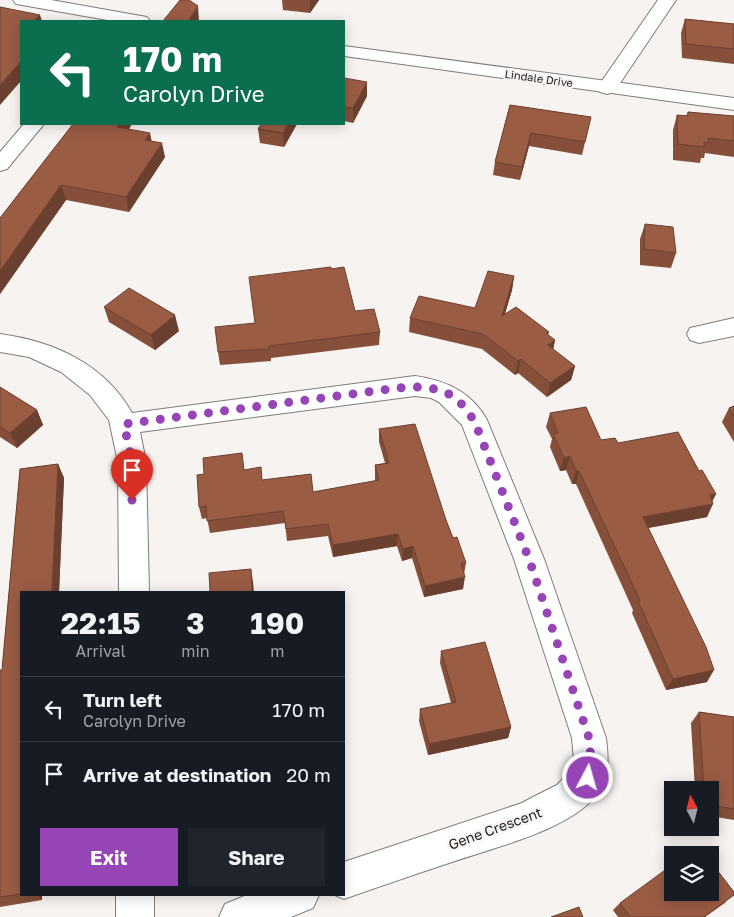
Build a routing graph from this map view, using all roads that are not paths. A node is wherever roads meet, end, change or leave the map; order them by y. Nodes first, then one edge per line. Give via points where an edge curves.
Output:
1 (22, 0) edge
2 (667, 0) edge
3 (121, 20) edge
4 (345, 51) edge
5 (607, 88) junction
6 (734, 104) edge
7 (33, 125) edge
8 (0, 165) edge
9 (734, 327) edge
10 (699, 334) dead end
11 (0, 343) edge
12 (124, 424) junction
13 (134, 591) edge
14 (345, 880) edge
15 (135, 896) edge
16 (297, 896) edge
17 (135, 917) edge
18 (238, 917) edge

1 - 3 street
2 - 5 street
4 - 5 street, Lindale Drive
5 - 6 street, Lindale Drive
7 - 8 street
9 - 10 street
11 - 12 street via 38,350 75,369 107,397
12 - 13 street via 132,462
12 - 14 street, Gene Crescent via 415,386 446,393 459,401 474,420 529,559 589,738 591,762 588,778 569,797 527,819
15 - 17 street
16 - 18 street

